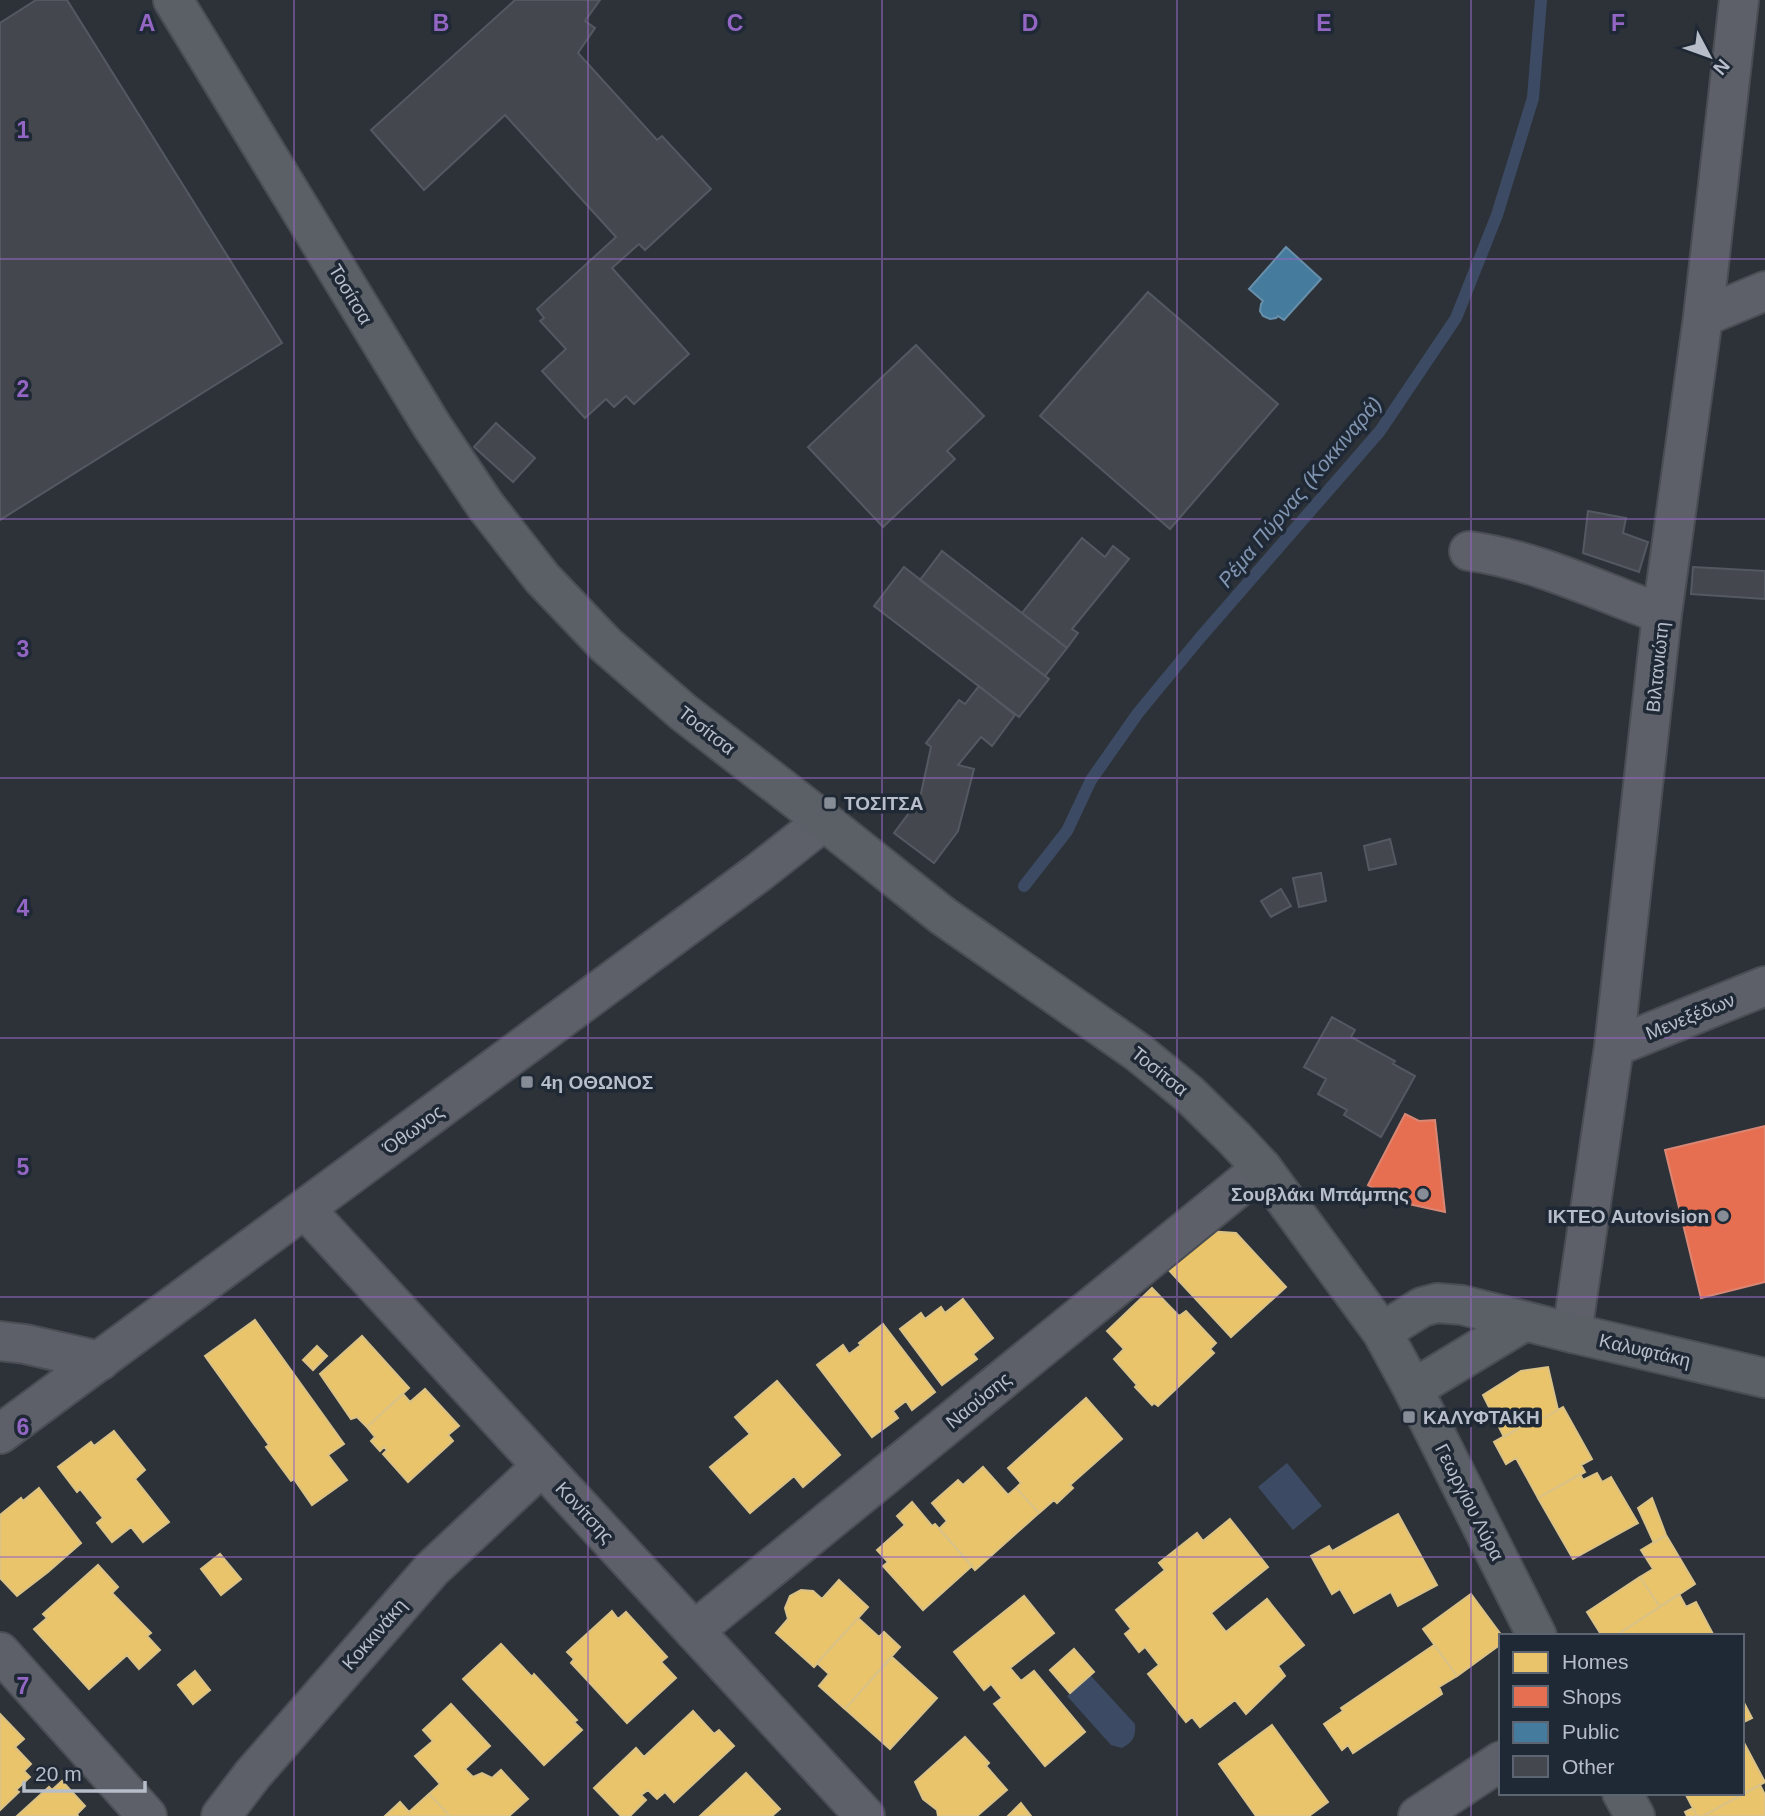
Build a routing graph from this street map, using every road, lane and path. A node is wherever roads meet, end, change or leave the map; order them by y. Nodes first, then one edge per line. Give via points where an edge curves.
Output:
1 (173, 0) edge
2 (1739, 0) edge
3 (1765, 290) edge
4 (1703, 317) junction
5 (1469, 551) dead end
6 (1662, 614) junction
7 (824, 821) junction
8 (1765, 986) edge
9 (1614, 1047) junction
10 (1262, 1168) junction
11 (304, 1209) junction
12 (1525, 1321) junction
13 (1381, 1332) junction
14 (1572, 1333) junction
15 (0, 1341) edge
16 (100, 1361) junction
17 (1765, 1378) edge
18 (1413, 1389) junction
19 (0, 1434) edge
20 (542, 1466) junction
21 (694, 1631) junction
22 (1536, 1634) edge
23 (0, 1652) edge
24 (1499, 1762) edge
25 (1623, 1795) edge
26 (147, 1816) edge
27 (220, 1816) edge
28 (865, 1816) edge
29 (1418, 1816) edge
30 (1635, 1816) edge

1 - 7 main road, Τοσίτσα via 432,426 542,578 606,645 682,712
2 - 4 street, Βιλτανιώτη
3 - 4 street
4 - 6 street, Βιλτανιώτη
5 - 6 street via 1531,564
6 - 9 street, Βιλτανιώτη
7 - 10 main road, Τοσίτσα via 943,916 1139,1053 1189,1094
7 - 11 street, Όθωνος
8 - 9 street, Μενεξέδων
9 - 14 street, Βιλτανιώτη
10 - 13 main road, Τοσίτσα
10 - 21 street, Ναούσης
11 - 16 street, Όθωνος
11 - 20 street, Κονίτσης
12 - 13 main road, Καλυφτάκη via 1437,1303
12 - 14 main road, Καλυφτάκη
12 - 18 main road
13 - 18 main road, Γεωργίου Λύρα
14 - 17 main road, Καλυφτάκη
15 - 16 street
16 - 19 street, Όθωνος
18 - 22 main road, Γεωργίου Λύρα
20 - 21 street, Κονίτσης
20 - 27 street, Κοκκινάκη via 432,1569
21 - 28 street, Κονίτσης
23 - 26 street
24 - 29 street
25 - 30 main road

